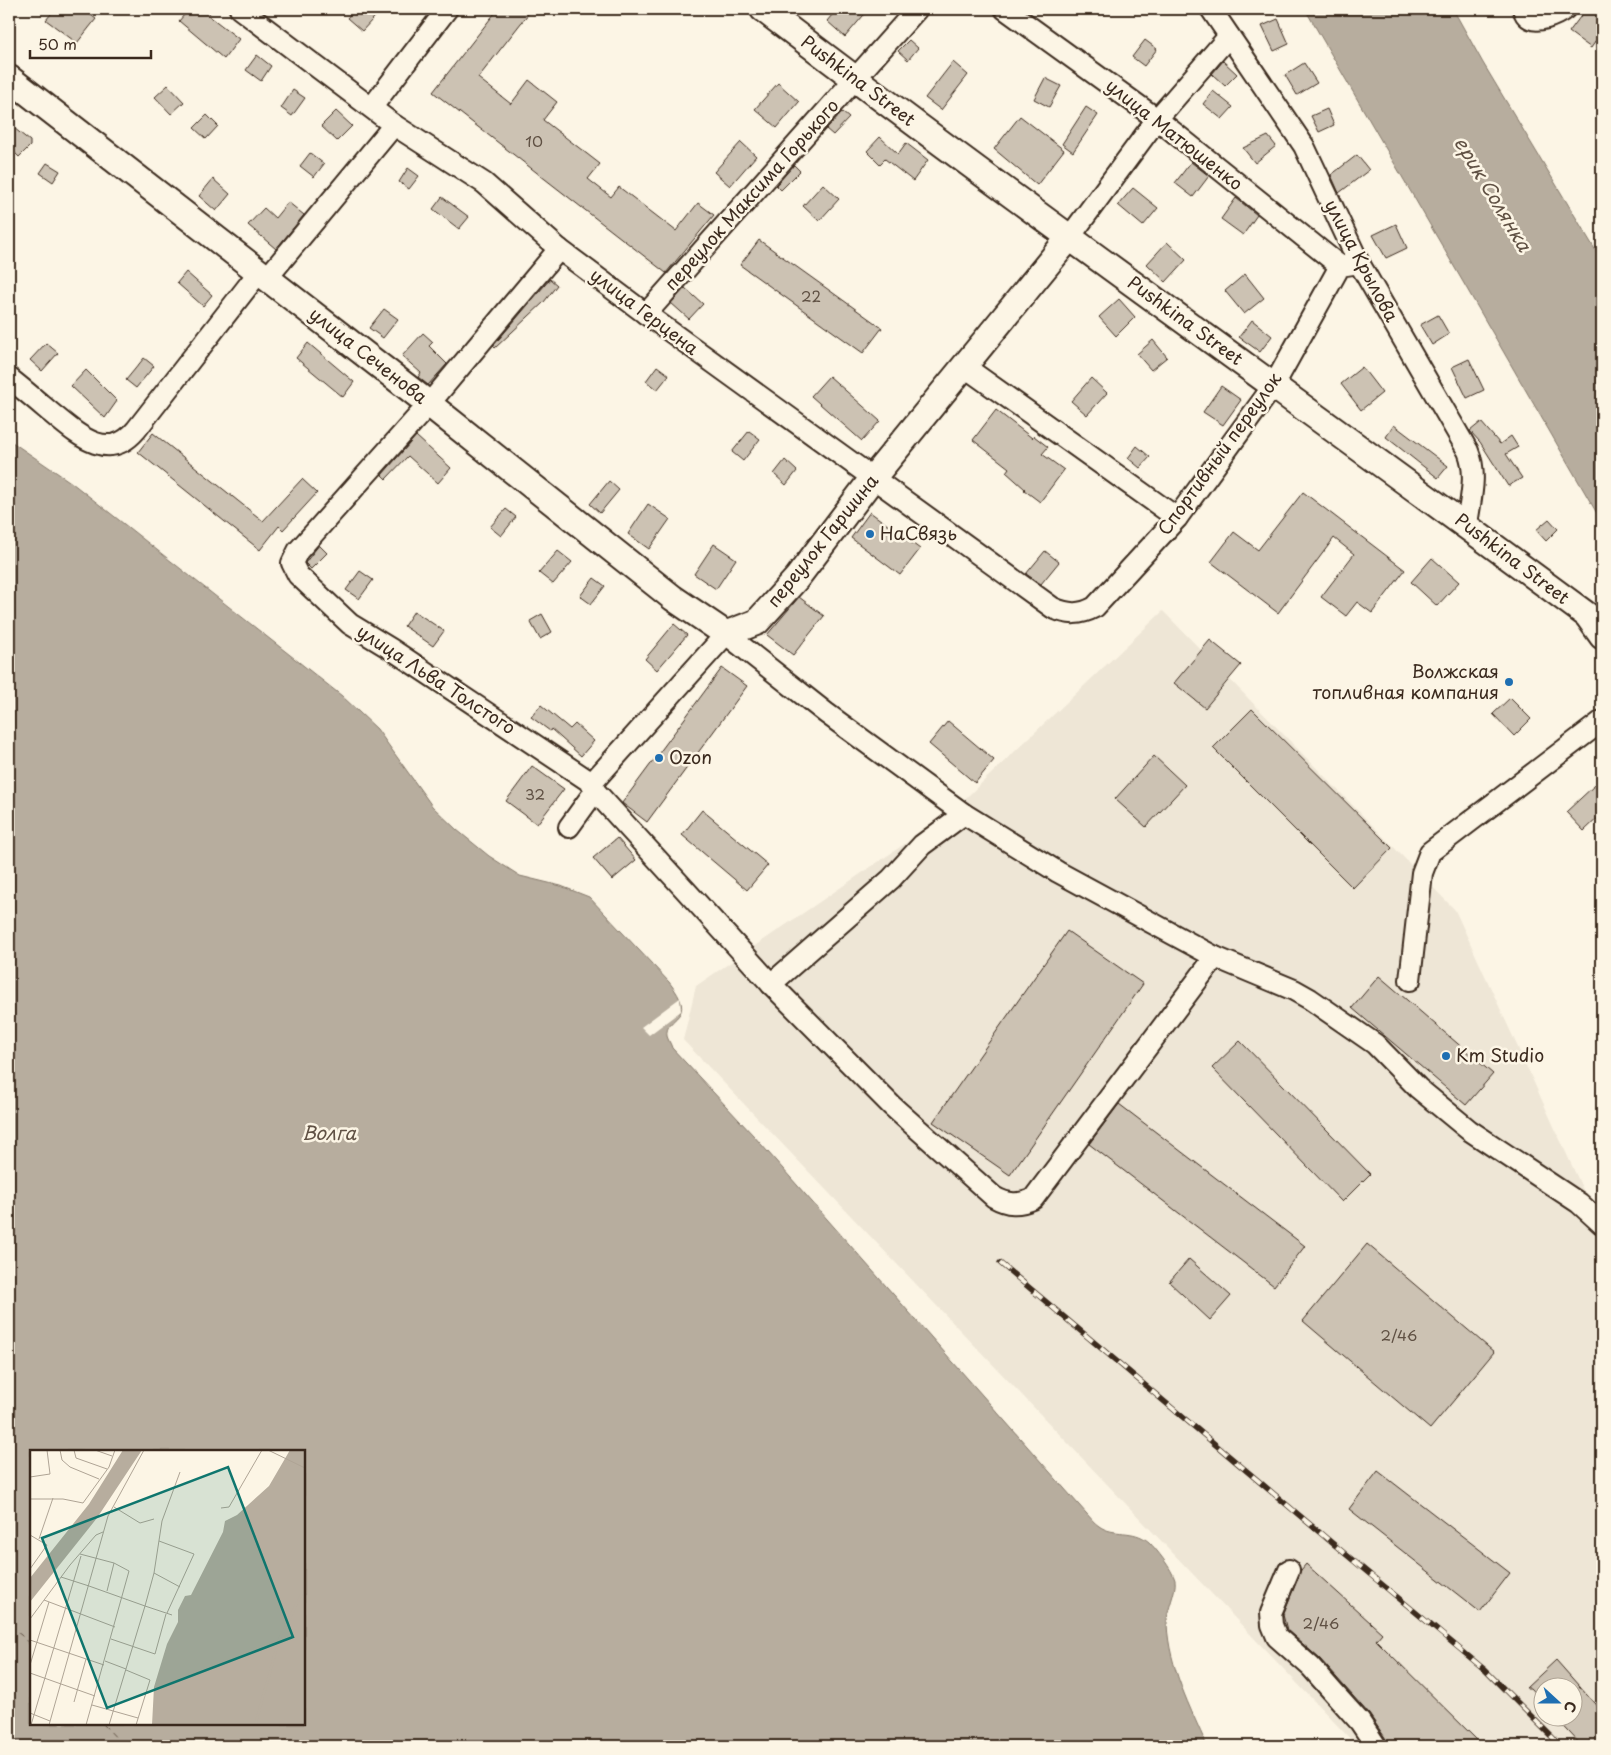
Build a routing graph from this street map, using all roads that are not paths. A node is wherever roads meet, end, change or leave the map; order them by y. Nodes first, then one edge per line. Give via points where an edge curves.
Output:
1 (240, 9) edge
2 (447, 9) edge
3 (763, 9) edge
4 (917, 9) edge
5 (1005, 9) edge
6 (1211, 9) edge
7 (1565, 9) edge
8 (1525, 12) edge
9 (1229, 36) junction
10 (9, 78) edge
11 (855, 79) junction
12 (372, 107) junction
13 (1157, 119) junction
14 (394, 125) junction
15 (1069, 238) junction
16 (559, 248) junction
17 (1349, 265) junction
18 (263, 275) junction
19 (646, 314) junction
20 (965, 367) junction
21 (9, 378) edge
22 (1274, 385) junction
23 (429, 404) junction
24 (872, 479) junction
25 (1177, 518) junction
26 (1466, 525) junction
27 (1053, 608) joint
28 (726, 634) junction
29 (1602, 636) edge
30 (1602, 721) edge
31 (594, 787) junction
32 (964, 814) junction
33 (569, 827) dead end
34 (1215, 957) junction
35 (1410, 980) dead end
36 (771, 984) junction
37 (1602, 1224) edge
38 (1288, 1570) dead end
39 (1376, 1746) edge

1 - 12 street, улица Герцена
2 - 12 street
3 - 11 main road, Pushkina Street
4 - 11 street, переулок Максима Горького
5 - 13 street, улица Матюшенко
6 - 9 street, улица Крылова
7 - 8 street via 1558,14 1535,19
9 - 13 street
9 - 17 street, улица Крылова via 1304,146
10 - 18 main road, улица Сеченова
11 - 15 main road, Pushkina Street
11 - 19 street, переулок Максима Горького
12 - 14 street, улица Герцена
13 - 15 street
13 - 17 street, улица Матюшенко
14 - 16 street, улица Герцена via 484,183
14 - 18 street
15 - 20 main road, переулок Гаршина
15 - 22 main road, Pushkina Street
16 - 19 street, улица Герцена
16 - 23 street
17 - 22 street, Спортивный переулок
17 - 26 street, улица Крылова via 1468,451 1473,464 1473,478
18 - 21 street via 136,430 119,444 99,444 81,438
18 - 23 main road, улица Сеченова
19 - 24 street, улица Герцена
20 - 24 main road, переулок Гаршина
20 - 25 street
22 - 25 street, Спортивный переулок
22 - 26 main road, Pushkina Street
23 - 28 main road, улица Сеченова via 673,598
23 - 31 street, улица Льва Толстого via 298,551 292,563 298,575 350,624 391,648
24 - 27 street, улица Герцена
24 - 28 main road, переулок Гаршина via 797,578 757,622
25 - 27 street, Спортивный переулок via 1095,607 1074,614
26 - 29 main road, Pushkina Street via 1587,615
28 - 31 street, переулок Гаршина
28 - 32 street via 826,713
30 - 35 street via 1430,852 1422,873
31 - 33 street, переулок Гаршина
31 - 36 street, улица Льва Толстого
32 - 34 street via 1058,872
32 - 36 street via 922,845 891,879
34 - 36 street, улица Льва Толстого via 1033,1199 1014,1204 994,1197 892,1106
34 - 37 street via 1310,999 1375,1044 1418,1088 1469,1130 1579,1203
38 - 39 street via 1271,1613 1277,1637 1334,1692

